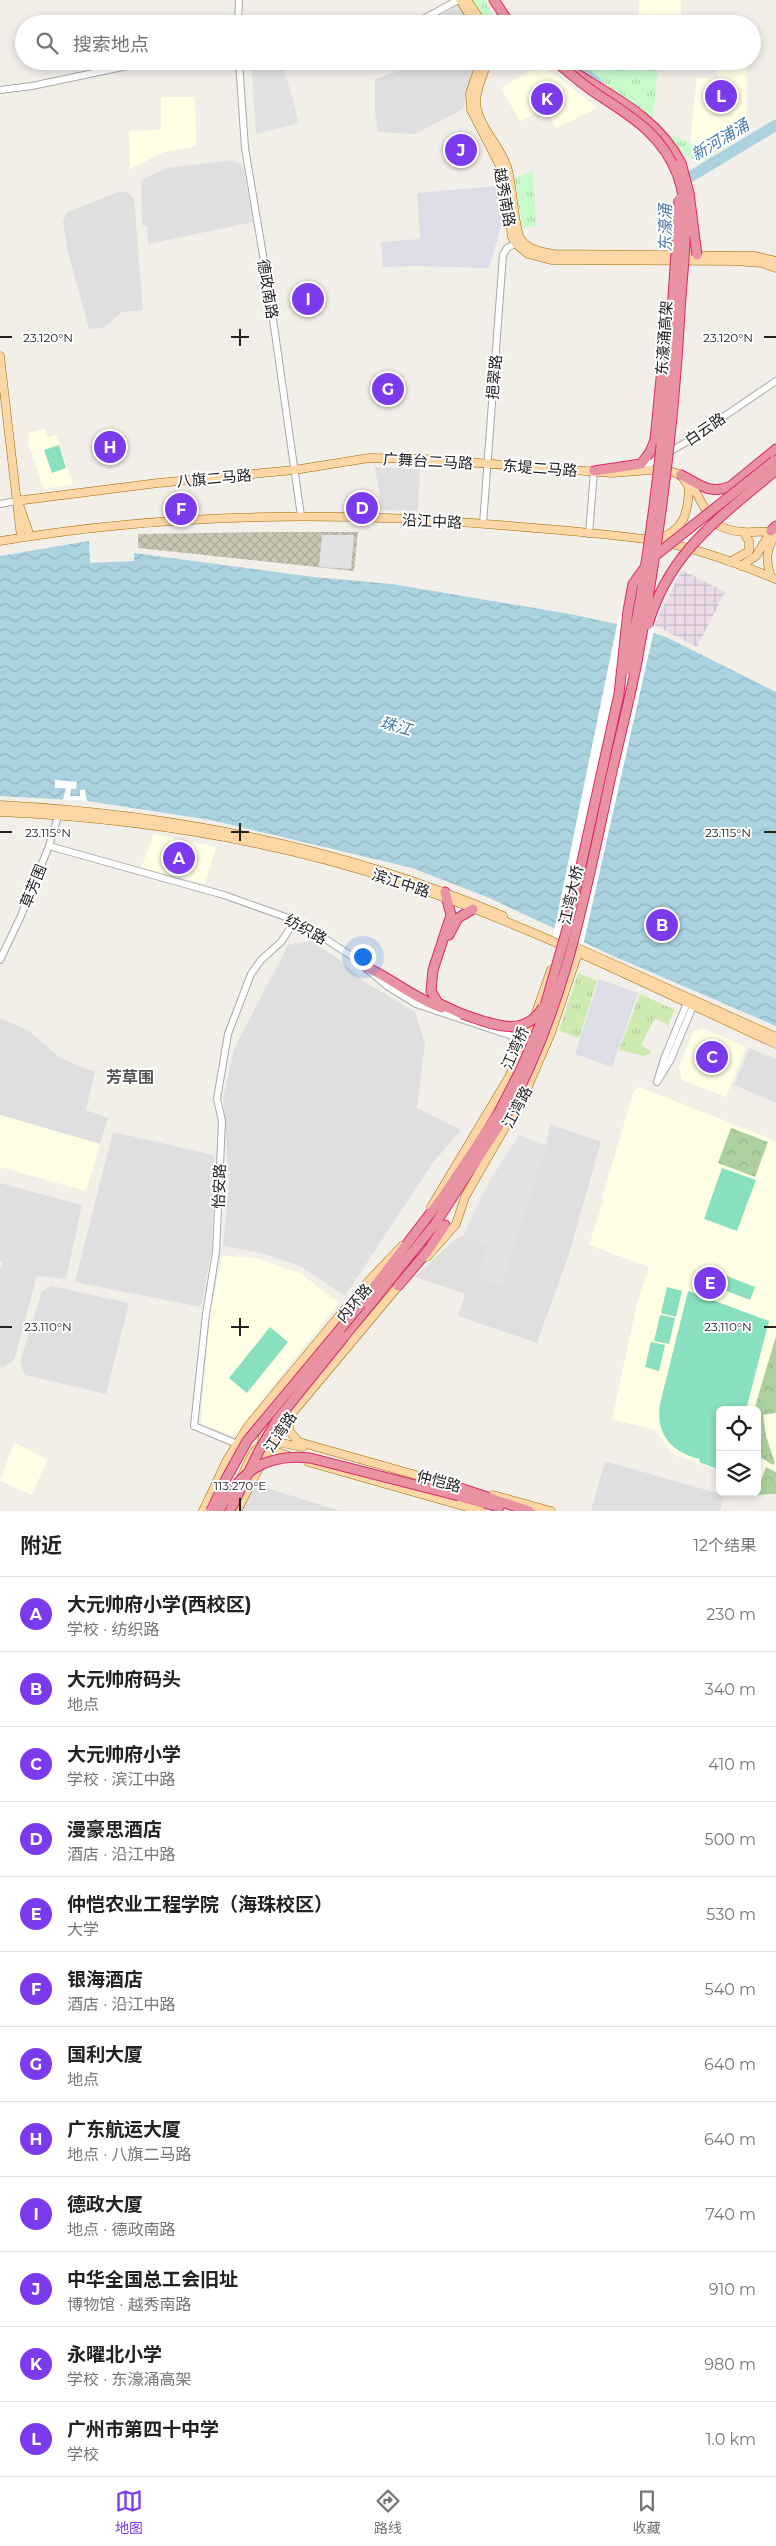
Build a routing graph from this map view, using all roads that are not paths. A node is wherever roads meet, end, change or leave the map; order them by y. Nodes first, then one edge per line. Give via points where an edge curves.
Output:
1 (239, 0) edge
2 (459, 0) edge
3 (467, 0) edge
4 (494, 0) edge
5 (238, 15) edge
6 (431, 15) edge
7 (469, 15) edge
8 (477, 15) edge
9 (504, 15) edge
10 (108, 70) edge
11 (240, 70) edge
12 (479, 70) edge
13 (485, 70) edge
14 (566, 70) edge
15 (566, 70) edge
16 (569, 70) edge
17 (0, 90) edge
18 (519, 242) junction
19 (670, 258) junction
20 (697, 258) junction
21 (776, 261) edge
22 (776, 268) edge
23 (0, 356) edge
24 (776, 380) edge
25 (776, 449) edge
26 (369, 458) joint
27 (487, 464) junction
28 (775, 464) edge
29 (294, 470) junction
30 (594, 471) junction
31 (631, 473) junction
32 (681, 475) junction
33 (16, 501) junction
34 (0, 504) edge
35 (301, 516) junction
36 (482, 524) junction
37 (775, 531) edge
38 (743, 532) junction
39 (589, 534) junction
40 (30, 536) junction
41 (21, 537) junction
42 (653, 540) junction
43 (0, 541) edge
44 (730, 562) junction
45 (741, 566) junction
46 (774, 578) edge
47 (631, 670) junction
48 (616, 708) junction
49 (0, 805) edge
50 (0, 812) edge
51 (59, 813) junction
52 (49, 846) junction
53 (446, 895) junction
54 (473, 908) junction
55 (295, 921) junction
56 (559, 944) junction
57 (570, 944) junction
58 (442, 946) junction
59 (578, 953) junction
60 (0, 960) edge
61 (368, 968) junction
62 (549, 993) junction
63 (691, 1003) junction
64 (462, 1014) junction
65 (776, 1037) edge
66 (526, 1041) junction
67 (776, 1044) edge
68 (546, 1048) junction
69 (502, 1113) junction
70 (454, 1198) junction
71 (426, 1219) junction
72 (445, 1225) junction
73 (411, 1238) junction
74 (439, 1245) junction
75 (398, 1286) junction
76 (285, 1379) junction
77 (277, 1389) junction
78 (308, 1393) junction
79 (298, 1404) junction
80 (289, 1417) junction
81 (273, 1441) junction
82 (262, 1442) junction
83 (237, 1444) junction
84 (293, 1445) junction
85 (268, 1449) junction
86 (327, 1451) junction
87 (288, 1456) junction
88 (301, 1460) junction
89 (253, 1477) junction
90 (458, 1491) junction
91 (203, 1511) edge
92 (211, 1511) edge
93 (219, 1511) edge
94 (225, 1511) edge
95 (230, 1511) edge
96 (237, 1511) edge
97 (481, 1511) edge
98 (512, 1511) edge
99 (529, 1511) edge
100 (551, 1511) edge

1 - 5 street
2 - 6 street
2 - 7 main road
3 - 8 main road
4 - 9 highway
10 - 17 street
11 - 29 street, 德政南路 via 245,148
12 - 18 main road, 越秀南路 via 470,93 471,110 501,168 512,237
13 - 18 main road, 越秀南路 via 476,103 506,163
14 - 19 highway, 东濠涌高架, bridge via 598,96 634,118 654,136 667,154 679,194
15 - 47 highway, 东濠涌高架, bridge via 653,133 671,160 683,192 684,228 672,416 649,590
16 - 20 highway, bridge via 643,116 671,146 687,183
18 - 19 main road, 越秀南路 via 540,252 554,254
18 - 27 street, 挹翠路 via 507,248 503,255
19 - 20 main road, 越秀南路, bridge
19 - 30 highway, bridge via 654,440 650,452 641,464
19 - 47 highway, 东濠涌高架, bridge via 668,368
20 - 21 main road via 754,256
20 - 22 main road via 754,262
23 - 33 main road
24 - 31 street, 白云路 via 688,441
25 - 32 highway via 732,486 723,489 710,490
26 - 27 main road, 广舞台二马路
26 - 29 main road, 八旗二马路
27 - 30 main road, 东堤二马路
27 - 36 street, 挹翠路
28 - 47 highway, bridge via 680,558 654,606
28 - 48 highway, bridge via 643,568 630,596
29 - 33 main road, 八旗二马路
29 - 35 street, 德政南路
30 - 31 main road, 东堤二马路
30 - 39 street
31 - 32 main road, 东堤二马路 via 664,469
32 - 38 main road via 691,485 709,518 734,532
32 - 42 main road via 689,487 685,517 675,531
33 - 34 street, 八旗二马路
33 - 40 main road
33 - 41 main road
35 - 36 main road, 沿江中路
35 - 40 main road, 沿江中路 via 83,528
36 - 39 main road, 沿江中路
37 - 38 main road
37 - 45 main road via 756,556
37 - 46 main road via 767,558
38 - 44 main road via 749,541 750,551
39 - 42 main road, 沿江中路
40 - 41 main road, 沿江中路
41 - 43 main road, 沿江中路
42 - 44 main road, 沿江中路
44 - 45 main road, 沿江中路
45 - 46 main road, 沿江中路
47 - 48 highway, bridge
47 - 69 highway, 江湾大桥, bridge via 566,972 534,1057
48 - 62 highway, 江湾大桥, bridge via 567,929
49 - 51 main road, 滨江中路
50 - 51 main road, 滨江中路
51 - 52 street, 草芳围
51 - 53 main road, 滨江中路 via 242,842 357,869
52 - 55 street, 纺织路 via 233,898
52 - 60 street, 草芳围
53 - 54 main road, 滨江中路
53 - 57 main road, 滨江中路
53 - 58 highway via 451,916
54 - 56 main road, 滨江中路
54 - 58 highway via 458,918
55 - 61 street, 纺织路
55 - 83 street, 怡安路 via 251,974 228,1034 217,1099 222,1121 216,1252 194,1426
56 - 57 main road
56 - 59 main road, 滨江中路
56 - 66 main road, 江湾路
57 - 59 main road
57 - 63 main road, 滨江中路
58 - 64 highway via 433,970 431,991 438,1003
59 - 63 main road, 滨江中路
59 - 68 main road, 江湾路
61 - 64 highway via 425,1003
61 - 66 street, 纺织路 via 392,990 416,1004
62 - 64 highway, bridge via 536,1016 516,1027 504,1027
62 - 69 highway, 江湾桥, bridge via 531,1048
63 - 63 street via 664,1059 657,1082 670,1061
63 - 65 main road, 滨江中路
63 - 67 main road, 滨江中路
66 - 68 street, 纺织路
66 - 71 main road, 江湾路 via 499,1096
68 - 74 main road, 江湾路 via 511,1120 465,1197 456,1224
69 - 70 highway, 内环路
69 - 71 highway
70 - 72 highway
70 - 95 highway, 内环路, bridge via 400,1270 277,1420
71 - 73 highway, 内环路
72 - 74 highway
72 - 75 highway
73 - 76 main road, 江湾路 via 376,1271
73 - 92 highway, 内环路, bridge via 361,1304 252,1435
74 - 75 main road, 江湾路
75 - 78 main road, 江湾路
76 - 77 main road, 江湾路
76 - 78 main road
77 - 79 main road via 285,1400
77 - 82 main road via 264,1423
77 - 83 main road, 江湾路
78 - 79 main road, 江湾路
79 - 80 main road, 江湾路
80 - 81 main road, 江湾路
80 - 86 main road via 289,1430 298,1442
81 - 82 main road
81 - 84 main road
81 - 85 main road, 江湾路
82 - 85 main road
82 - 94 main road via 252,1452
83 - 91 main road, 江湾路
84 - 86 main road
84 - 87 main road
85 - 87 main road, 仲恺路
85 - 89 main road, 江湾路
86 - 90 main road, 仲恺路
87 - 88 main road, 仲恺路
88 - 89 main road via 263,1465
88 - 97 main road, 仲恺路
89 - 96 main road, 江湾路
90 - 93 highway, bridge via 316,1460 287,1457 264,1463 245,1474 233,1486
90 - 98 highway
90 - 99 highway
90 - 100 main road, 仲恺路

